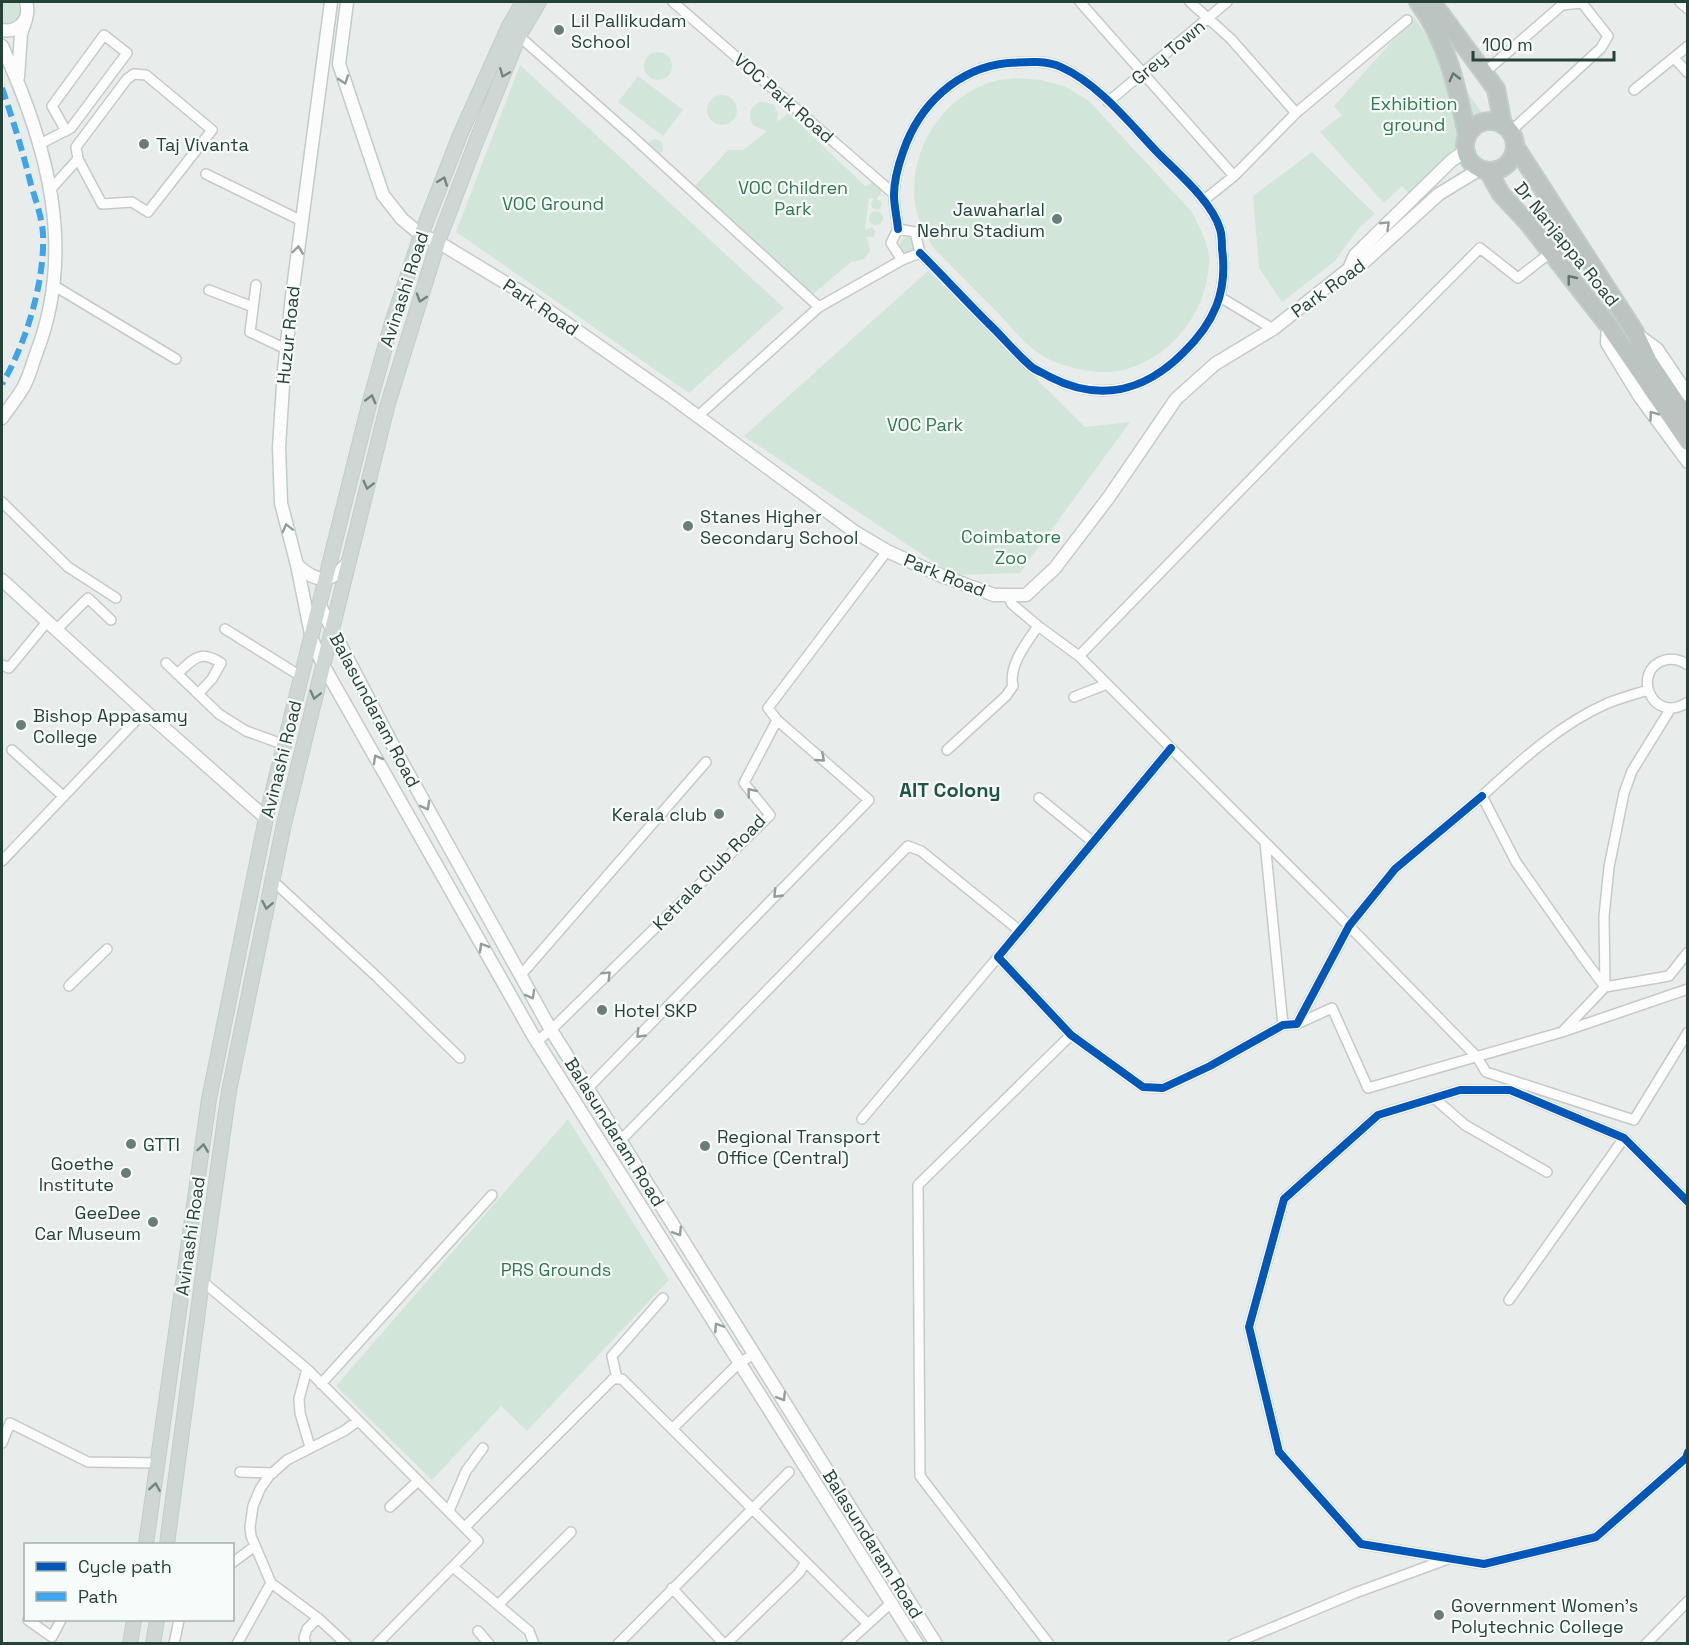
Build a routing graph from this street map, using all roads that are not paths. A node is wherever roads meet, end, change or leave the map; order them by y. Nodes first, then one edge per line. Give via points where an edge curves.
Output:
1 (36, 2) edge
2 (331, 2) edge
3 (347, 2) edge
4 (523, 2) edge
5 (539, 2) edge
6 (673, 2) edge
7 (1080, 2) edge
8 (1190, 2) edge
9 (1227, 2) edge
10 (1418, 2) edge
11 (1432, 2) edge
12 (1680, 2) edge
13 (1688, 9) edge
14 (26, 11) edge
15 (1207, 18) junction
16 (1407, 20) dead end
17 (2, 30) edge
18 (519, 36) junction
19 (2, 46) edge
20 (1688, 46) edge
21 (324, 58) junction
22 (1674, 58) junction
23 (339, 59) junction
24 (1485, 72) junction
25 (1688, 73) edge
26 (1142, 74) junction
27 (18, 81) junction
28 (1634, 90) dead end
29 (1108, 102) junction
30 (1296, 113) junction
31 (66, 131) junction
32 (1510, 134) junction
33 (1466, 142) junction
34 (38, 145) junction
35 (78, 159) junction
36 (1484, 170) junction
37 (206, 174) dead end
38 (1233, 176) junction
39 (50, 190) junction
40 (894, 194) junction
41 (1204, 201) junction
42 (302, 221) junction
43 (898, 229) junction
44 (422, 235) junction
45 (438, 242) junction
46 (920, 253) junction
47 (1550, 253) junction
48 (902, 260) junction
49 (1349, 269) junction
50 (53, 285) junction
51 (256, 285) dead end
52 (209, 290) dead end
53 (1220, 297) junction
54 (253, 307) junction
55 (819, 307) junction
56 (1608, 325) junction
57 (1273, 329) junction
58 (1635, 332) junction
59 (286, 349) junction
60 (176, 359) dead end
61 (1643, 366) junction
62 (1688, 395) edge
63 (698, 416) junction
64 (2, 418) edge
65 (1688, 420) edge
66 (1688, 442) edge
67 (1688, 462) edge
68 (2, 502) edge
69 (886, 551) junction
70 (349, 561) junction
71 (297, 565) junction
72 (327, 578) junction
73 (2, 580) edge
74 (1007, 595) junction
75 (116, 598) dead end
76 (320, 606) junction
77 (111, 620) dead end
78 (51, 626) junction
79 (1038, 626) junction
80 (332, 628) junction
81 (225, 629) dead end
82 (312, 639) junction
83 (1079, 656) junction
84 (166, 663) dead end
85 (2, 665) edge
86 (323, 665) junction
87 (1688, 665) edge
88 (177, 674) junction
89 (302, 677) junction
90 (1107, 684) junction
91 (1648, 690) junction
92 (198, 694) junction
93 (1074, 697) dead end
94 (1688, 702) edge
95 (1671, 708) junction
96 (145, 711) junction
97 (777, 720) junction
98 (285, 745) junction
99 (1171, 748) junction
100 (12, 750) dead end
101 (947, 750) dead end
102 (706, 762) dead end
103 (63, 796) junction
104 (1482, 796) junction
105 (1039, 798) dead end
106 (266, 818) junction
107 (1093, 842) junction
108 (1265, 842) junction
109 (2, 861) edge
110 (272, 880) junction
111 (1349, 926) junction
112 (1020, 931) junction
113 (107, 949) dead end
114 (1688, 952) edge
115 (998, 957) junction
116 (520, 976) junction
117 (69, 986) dead end
118 (1605, 987) junction
119 (1688, 990) edge
120 (1297, 1024) junction
121 (1283, 1025) junction
122 (550, 1030) junction
123 (1562, 1032) junction
124 (1688, 1032) edge
125 (1071, 1035) junction
126 (537, 1041) junction
127 (1477, 1057) junction
128 (460, 1058) dead end
129 (587, 1089) junction
130 (1434, 1098) junction
131 (862, 1119) dead end
132 (1624, 1138) junction
133 (620, 1141) junction
134 (638, 1171) junction
135 (1547, 1172) dead end
136 (624, 1180) junction
137 (492, 1196) dead end
138 (1688, 1202) edge
139 (202, 1281) junction
140 (663, 1298) dead end
141 (1509, 1300) dead end
142 (755, 1354) junction
143 (740, 1362) junction
144 (307, 1370) junction
145 (617, 1379) junction
146 (321, 1384) junction
147 (358, 1420) junction
148 (672, 1429) junction
149 (2, 1443) edge
150 (310, 1447) junction
151 (483, 1448) dead end
152 (1688, 1452) edge
153 (159, 1463) junction
154 (240, 1472) dead end
155 (789, 1472) dead end
156 (273, 1473) junction
157 (418, 1480) junction
158 (390, 1507) dead end
159 (751, 1508) junction
160 (449, 1511) junction
161 (465, 1527) junction
162 (571, 1532) dead end
163 (146, 1543) edge
164 (167, 1543) edge
165 (255, 1546) junction
166 (1450, 1558) junction
167 (234, 1562) edge
168 (806, 1562) junction
169 (453, 1567) junction
170 (271, 1583) junction
171 (672, 1588) junction
172 (1688, 1601) edge
173 (891, 1603) junction
174 (498, 1605) junction
175 (318, 1618) junction
176 (29, 1621) edge
177 (60, 1621) edge
178 (134, 1621) edge
179 (156, 1621) edge
180 (179, 1621) edge
181 (868, 1624) junction
182 (478, 1631) dead end
183 (852, 1642) edge
184 (130, 1644) edge
185 (153, 1644) edge
186 (174, 1644) edge
187 (237, 1644) edge
188 (306, 1644) edge
189 (346, 1644) edge
190 (376, 1644) edge
191 (489, 1644) edge
192 (534, 1644) edge
193 (618, 1644) edge
194 (725, 1644) edge
195 (917, 1644) edge
196 (936, 1644) edge
197 (1049, 1644) edge
198 (1233, 1644) edge
199 (1646, 1644) edge

1 - 14 main road
2 - 21 main road, Huzur Road
3 - 23 main road
44 -> 4 main road, Avinashi Road via 460,135
5 - 18 main road, Avinashi Road
6 - 40 street, VOC Park Road
7 - 26 street
8 - 15 street
9 - 15 street, Grey Town
33 -> 10 highway via 1454,73
11 - 24 highway, Dr Nanjappa Road
12 - 13 street
14 - 17 main road via 18,28
14 - 27 main road
15 - 26 street, Grey Town
15 - 30 street via 1231,39
16 - 30 street
18 -> 45 main road, Avinashi Road
18 - 55 street
19 - 27 main road
20 - 22 street
21 - 23 main road
21 - 42 main road, Huzur Road
22 - 25 street
22 - 28 street
23 -> 44 main road, Park Road via 383,195 402,219
24 - 32 highway, Dr Nanjappa Road via 1496,89
24 - 32 street via 1562,5 1582,3 1608,36 1601,48
26 - 29 street, Grey Town
26 - 38 street
27 - 34 main road
29 - 40 street via 1091,84 1060,66 1029,61 975,71 939,94 919,116 897,171
29 - 41 street
30 - 38 street
31 - 31 street via 128,52 104,35 52,106
31 - 34 street
32 - 33 highway via 1496,122 1479,123
32 - 36 highway via 1510,161 1496,170
32 - 58 highway, Dr Nanjappa Road
33 - 36 highway via 1473,165
49 -> 33 main road via 1355,255
34 - 39 main road
35 - 35 street via 76,147 134,74 146,75 212,130 148,212 132,202 102,204
35 - 39 street
36 - 47 highway, Dr Nanjappa Road
36 - 49 main road, Park Road via 1439,194 1363,263
37 - 42 street
38 - 41 street
39 - 50 main road via 56,249
40 - 43 street
41 - 53 street via 1220,228 1225,268
59 -> 42 main road, Huzur Road
43 - 46 street via 915,232
43 - 48 street via 891,243
44 - 45 main road, Park Road
72 -> 44 main road, Avinashi Road via 379,368
45 - 63 main road, Park Road via 529,297
45 -> 70 main road, Avinashi Road via 387,407
46 - 48 street
46 - 53 street via 1034,368 1068,386 1088,391 1109,392 1131,386 1177,360 1197,340
56 -> 47 highway, Dr Nanjappa Road
47 - 83 street via 1518,278 1480,248
48 - 55 street
49 - 57 main road, Park Road
50 - 60 street
50 - 64 main road via 47,327 24,387
51 - 54 street
52 - 54 street
53 - 57 street
54 - 59 street via 250,332
55 - 63 street
56 - 61 highway
67 -> 56 main road, Dr Nanjappa Road via 1607,344
57 - 74 main road, Park Road via 1215,364 1176,399 1055,568 1026,595
58 - 61 highway
58 - 62 main road, Dr Nanjappa Road via 1657,349
71 -> 59 main road, Huzur Road via 281,503 279,447
61 - 65 highway
61 - 66 highway
63 - 69 main road, Park Road
68 - 75 street via 68,567
69 - 74 main road, Park Road via 994,595
69 - 97 street, Ketrala Club Road via 768,708
70 - 72 main road via 341,571
70 - 80 main road, Avinashi Road
71 - 72 main road via 311,577
71 - 82 main road, Huzur Road
72 - 76 main road, Avinashi Road
73 - 78 main road
74 - 79 street
76 - 80 main road, Balasundaram Road
76 - 82 main road, Avinashi Road
77 - 78 street via 88,598
78 - 85 street via 9,668
78 - 96 main road
79 - 83 street
79 - 101 street via 1024,646 1011,677 1013,686 1006,696
80 - 86 main road, Avinashi Road
80 -> 116 main road, Balasundaram Road
81 - 89 street
82 - 86 main road, Huzur Road
82 - 89 main road, Avinashi Road
83 - 90 street
84 - 88 street
86 -> 110 main road, Avinashi Road
126 -> 86 main road, Balasundaram Road
87 - 91 street via 1675,659 1659,662 1649,674
88 - 92 street
88 - 92 street via 203,655 221,663
89 - 98 main road, Avinashi Road
90 - 93 street
90 - 99 street
91 - 95 street via 1656,703
91 - 104 street via 1607,703 1564,728 1524,757
92 - 98 street via 219,714 246,731
94 - 95 street
95 - 118 street via 1632,771 1624,793 1604,916
96 - 103 street
96 - 106 main road
122 -> 97 street, Ketrala Club Road via 770,815 744,783
97 -> 129 street via 868,800
98 - 106 main road, Avinashi Road
99 - 107 street
99 - 108 street
100 - 103 street
102 - 116 street
103 - 109 street
104 - 111 street via 1395,869
104 - 118 street via 1516,862
105 - 107 street
153 -> 106 main road, Avinashi Road via 209,1099
107 - 112 street
108 - 111 street
108 - 121 street
110 - 128 street
110 -> 139 main road, Avinashi Road via 229,1091
111 - 120 street
111 - 127 street
112 - 115 street
112 - 133 street via 921,851 908,846
113 - 117 street
114 - 118 street via 1669,976
115 - 125 street
115 - 131 street
116 -> 122 main road, Balasundaram Road
118 - 123 street
119 - 123 street
120 - 121 street
120 - 127 street via 1332,1008 1368,1088
121 - 125 street via 1164,1088 1143,1087
122 - 126 street
122 - 129 main road, Balasundaram Road
123 - 127 street
124 - 127 street via 1634,1120 1486,1072
125 - 197 street via 918,1185 920,1476
126 - 136 main road, Balasundaram Road
129 - 133 main road, Balasundaram Road
130 - 132 street via 1460,1090 1510,1090
130 - 135 street via 1465,1125
130 - 166 street via 1378,1116 1284,1198 1249,1327 1279,1452 1361,1544
132 - 138 street
132 - 141 street
133 - 134 main road, Balasundaram Road
134 - 136 main road
134 -> 142 main road, Balasundaram Road
143 -> 136 main road, Balasundaram Road
137 - 146 street
139 - 144 street
139 - 164 main road, Avinashi Road
140 - 145 street via 612,1356
142 - 143 street
142 -> 196 main road, Balasundaram Road
143 - 148 street
143 - 173 main road, Balasundaram Road
144 - 146 street
144 - 150 street via 299,1399
145 - 148 street via 629,1385
145 - 161 street
146 - 147 street
147 - 150 street
147 - 157 street
148 - 159 street
149 - 153 street via 10,1423 88,1462
150 - 156 street
151 - 160 street via 466,1471
152 - 166 street via 1686,1458 1596,1537 1484,1564
163 -> 153 main road, Avinashi Road
154 - 156 street
155 - 159 street
156 - 165 street via 253,1506 250,1527
157 - 158 street
157 - 160 street
159 - 168 street
159 - 171 street
160 - 161 street
161 - 169 street via 478,1541
162 - 174 street
165 - 167 street
165 - 170 street
166 - 198 street
168 - 181 street
168 - 194 street via 800,1573
169 - 174 street
169 - 190 street
170 - 175 street
170 - 187 street
171 - 193 street
171 - 194 street
172 - 199 street
173 - 181 street
173 - 195 main road, Balasundaram Road
174 - 192 street via 530,1631
175 - 188 street via 307,1629
175 - 189 street
176 - 177 street via 52,1637
178 - 184 main road
179 - 185 main road
180 - 186 street
181 - 183 street
182 - 191 street

